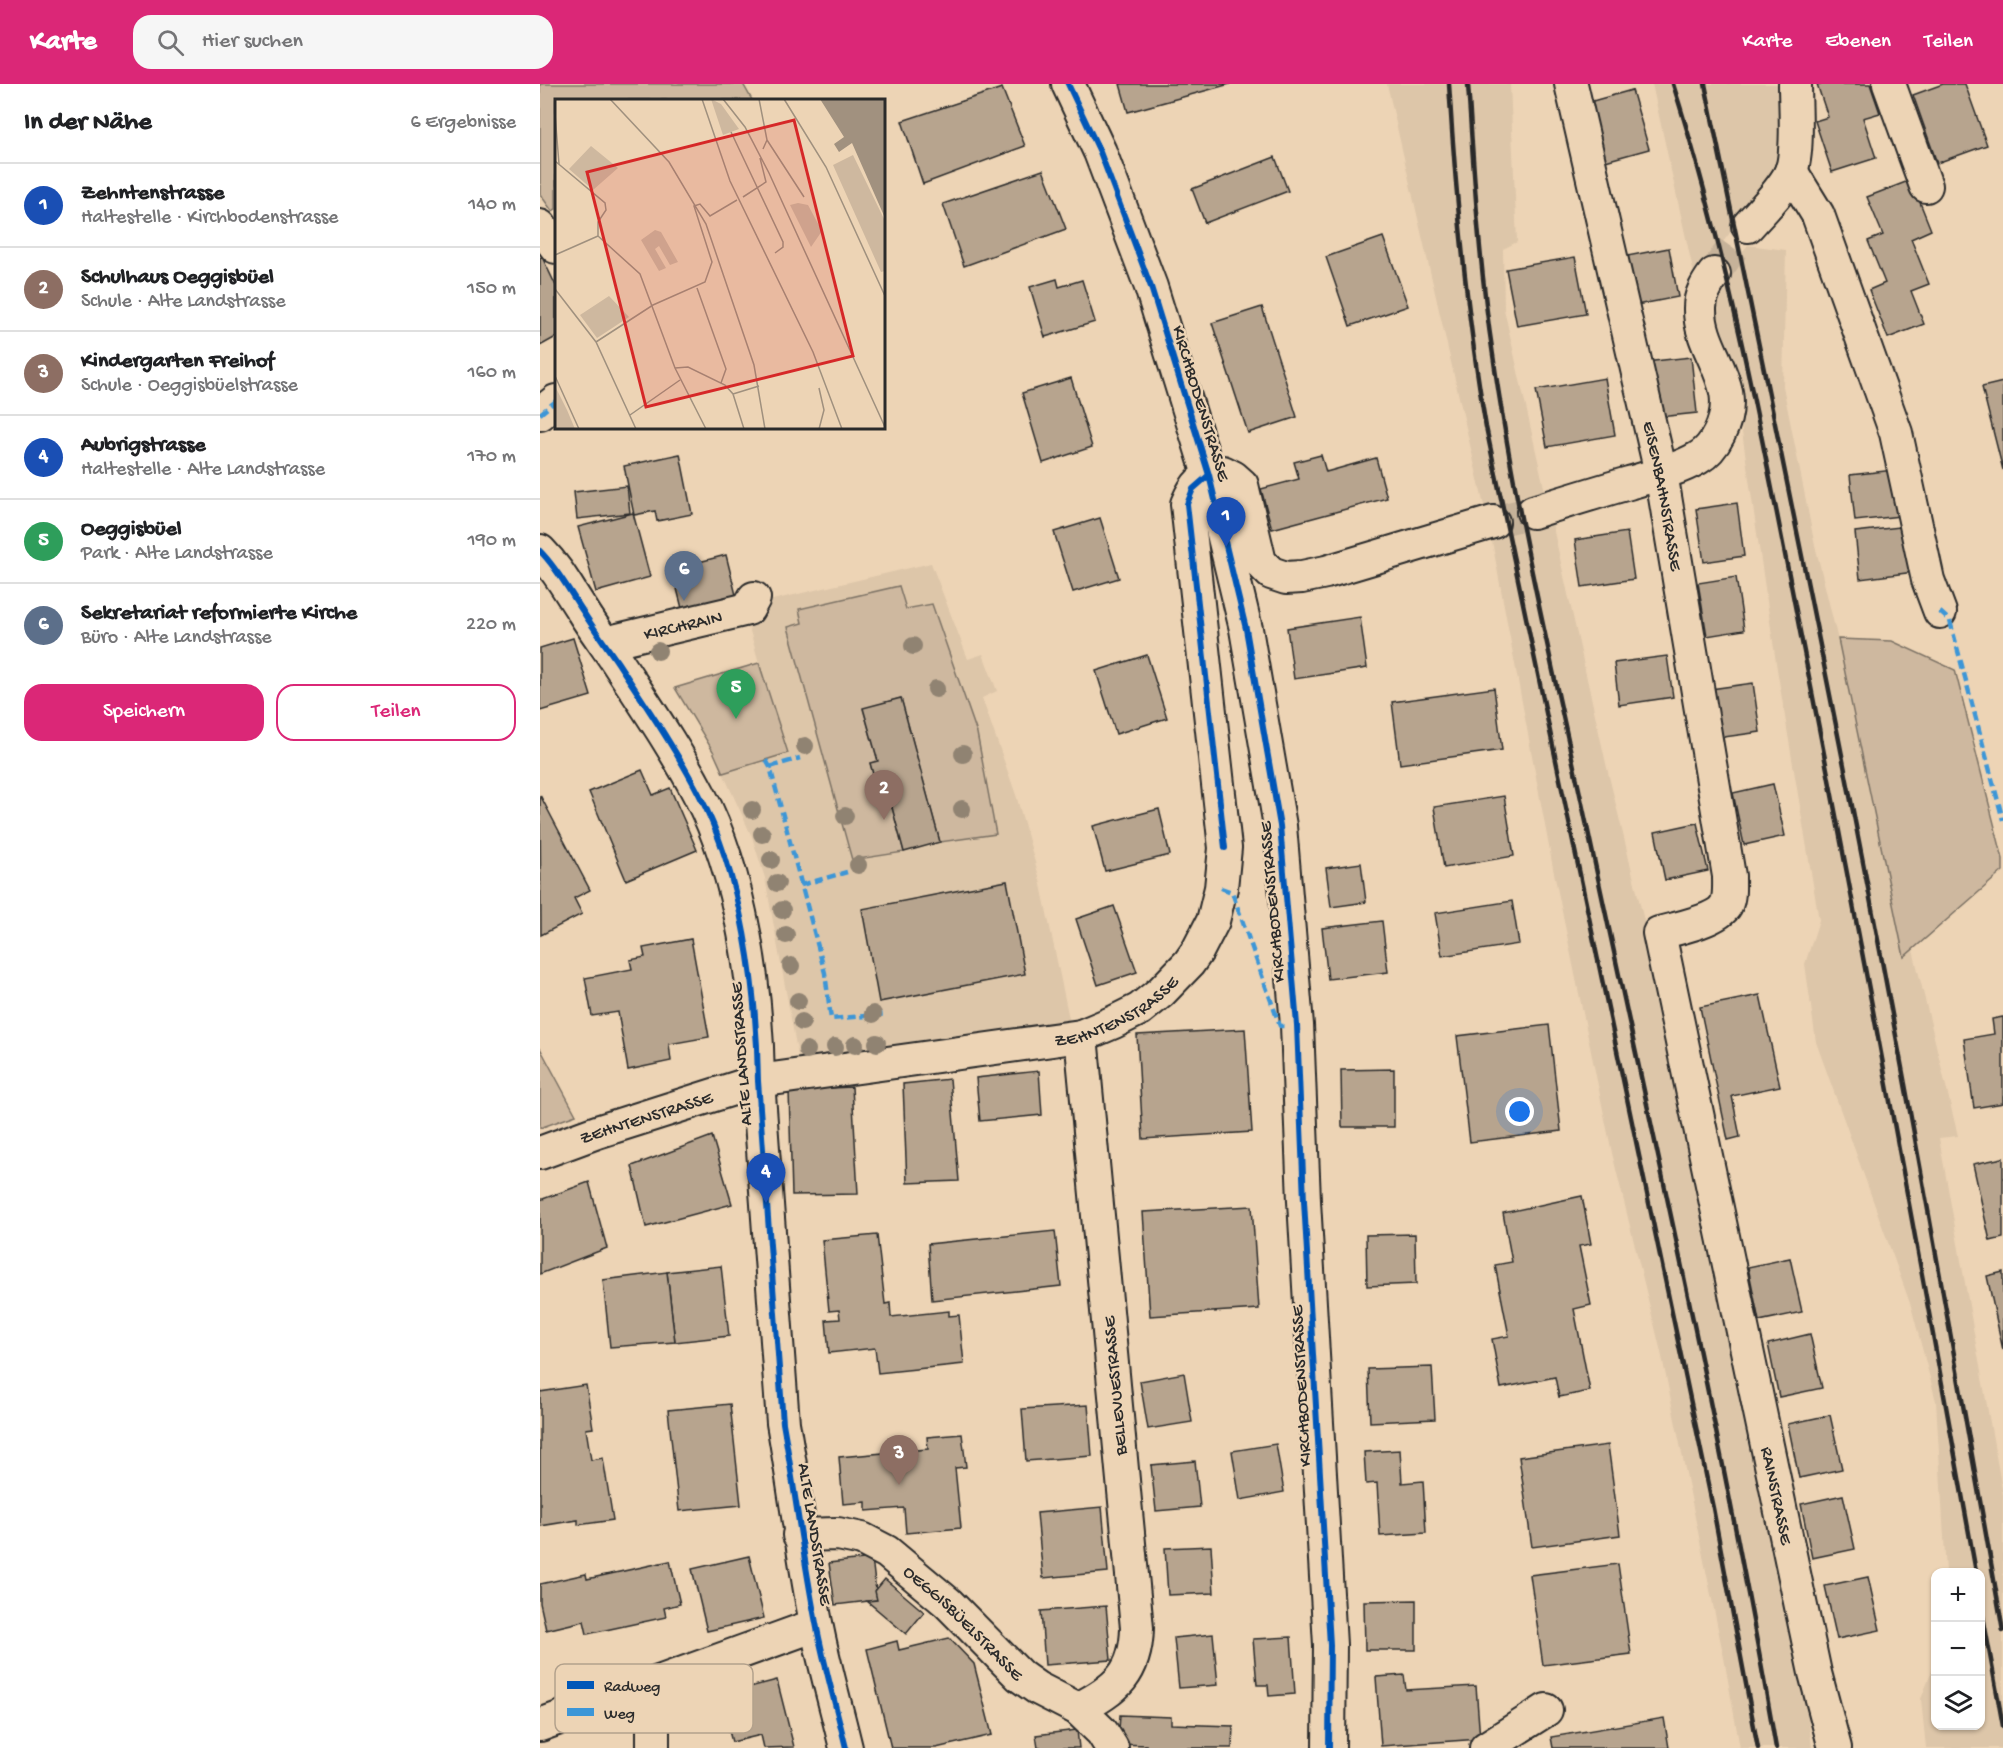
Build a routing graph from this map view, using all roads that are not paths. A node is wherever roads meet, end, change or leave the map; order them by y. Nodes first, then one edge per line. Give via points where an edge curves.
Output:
1 (1068, 84) edge
2 (1571, 84) edge
3 (1796, 84) edge
4 (1889, 84) edge
5 (1791, 171) junction
6 (1926, 186) dead end
7 (540, 226) edge
8 (1748, 226) tunnel mouth
9 (555, 246) edge
10 (1714, 274) tunnel mouth
11 (555, 402) edge
12 (540, 414) edge
13 (1661, 473) junction
14 (1209, 475) junction
15 (1533, 512) tunnel mouth
16 (1493, 522) tunnel mouth
17 (540, 551) edge
18 (754, 598) dead end
19 (1940, 612) dead end
20 (605, 643) junction
21 (1659, 933) joint
22 (1081, 1036) junction
23 (758, 1081) junction
24 (540, 1153) edge
25 (800, 1535) junction
26 (816, 1625) junction
27 (708, 1664) edge
28 (1078, 1709) junction
29 (1546, 1710) dead end
30 (555, 1720) edge
31 (540, 1725) edge
32 (846, 1748) edge
33 (1112, 1748) edge
34 (1329, 1748) edge
35 (1486, 1748) edge
36 (1835, 1748) edge

1 - 14 street, KIRCHBODENSTRASSE via 1100,152 1147,276
2 - 13 street, EISENBAHNSTRASSE
3 - 5 street
4 - 6 street
5 - 8 street
5 - 19 street via 1818,215 1896,433 1928,580
7 - 9 street
10 - 13 street via 1702,293 1700,314 1725,390 1724,423 1707,452
11 - 12 street
13 - 15 street
13 - 21 street, EISENBAHNSTRASSE via 1729,876 1724,909
14 - 16 street via 1223,472 1242,485 1260,562 1272,573 1286,578 1326,572
14 - 22 street, ZEHNTENSTRASSE via 1193,489 1187,504 1225,848 1221,888 1213,921 1189,963 1140,1009
14 - 34 street, KIRCHBODENSTRASSE via 1246,629 1280,826 1297,1025 1330,1645
17 - 20 street, ALTE LANDSTRASSE via 554,565
18 - 20 street, KIRCHRAIN via 748,609
20 - 23 street, ALTE LANDSTRASSE via 683,766 723,849 746,954 757,1033
21 - 36 street, RAINSTRASSE via 1815,1673
22 - 23 street, ZEHNTENSTRASSE
22 - 28 street, BELLEVUESTRASSE via 1137,1649 1118,1682 1104,1696
23 - 24 street, ZEHNTENSTRASSE
23 - 25 street, ALTE LANDSTRASSE via 783,1423
25 - 26 street, ALTE LANDSTRASSE
25 - 28 street, OEGGISBÜELSTRASSE via 838,1534 862,1539 887,1552 948,1603 1020,1676
26 - 27 street
26 - 32 street, ALTE LANDSTRASSE
28 - 33 street, OEGGISBÜELSTRASSE
29 - 35 street
30 - 31 street

